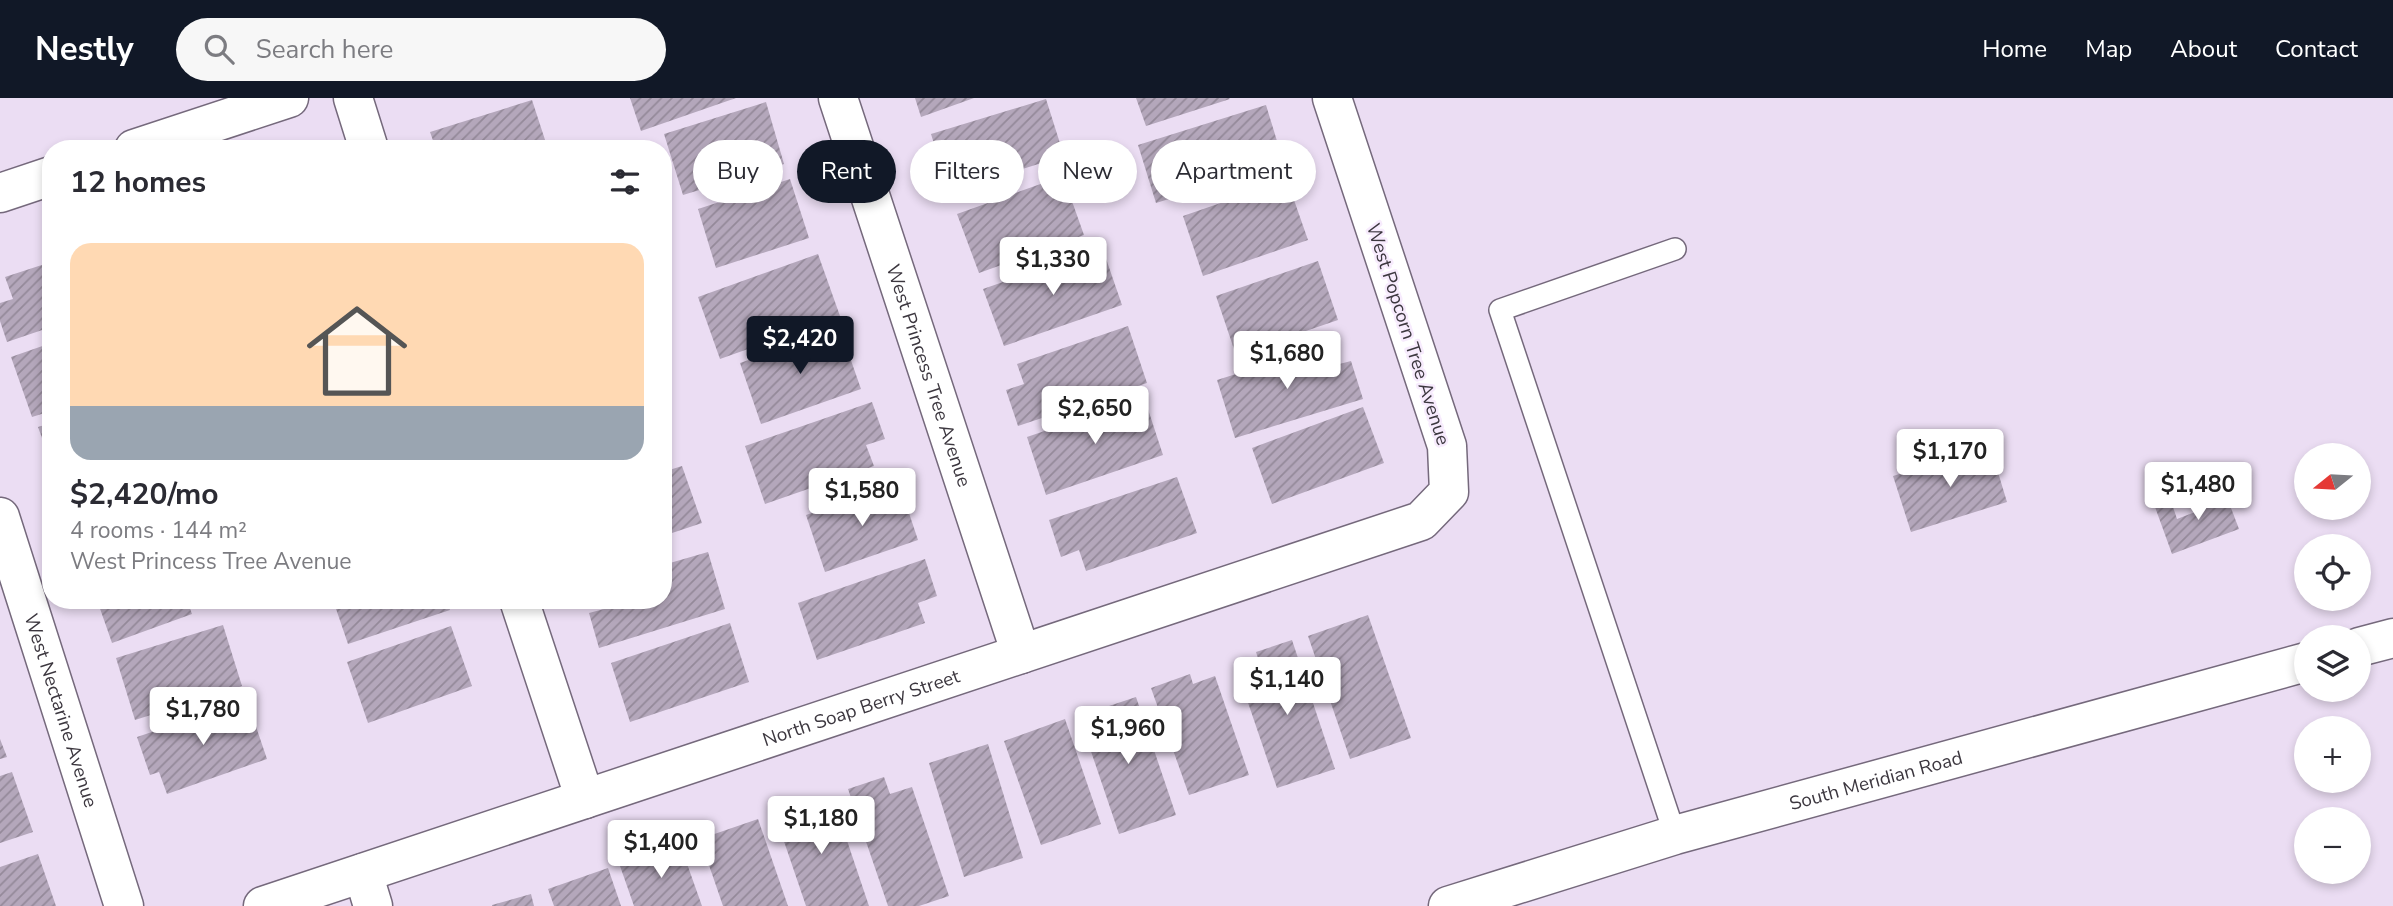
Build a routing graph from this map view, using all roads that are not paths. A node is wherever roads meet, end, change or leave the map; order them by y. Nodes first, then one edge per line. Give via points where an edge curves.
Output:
1 (289, 98) edge
2 (352, 98) edge
3 (838, 98) edge
4 (1332, 98) edge
5 (161, 140) edge
6 (366, 140) edge
7 (42, 179) edge
8 (0, 192) edge
9 (1675, 249) dead end
10 (1449, 492) joint
11 (0, 517) edge
12 (522, 609) edge
13 (2393, 638) edge
14 (2371, 644) edge
15 (1021, 654) junction
16 (2294, 665) edge
17 (585, 799) junction
18 (1675, 835) junction
19 (368, 890) edge
20 (124, 906) edge
21 (263, 906) edge
22 (1448, 906) edge

1 - 5 street
2 - 6 street
3 - 15 street, West Princess Tree Avenue
4 - 10 street, West Popcorn Tree Avenue via 1447,446
7 - 8 street
9 - 18 lane via 1500,310
10 - 15 street, North Soap Berry Street via 1421,521
11 - 20 street, West Nectarine Avenue
12 - 17 street
13 - 14 street
15 - 17 street, North Soap Berry Street
16 - 18 street, South Meridian Road
17 - 19 street, North Soap Berry Street
18 - 22 street, South Meridian Road
19 - 21 street, North Soap Berry Street

